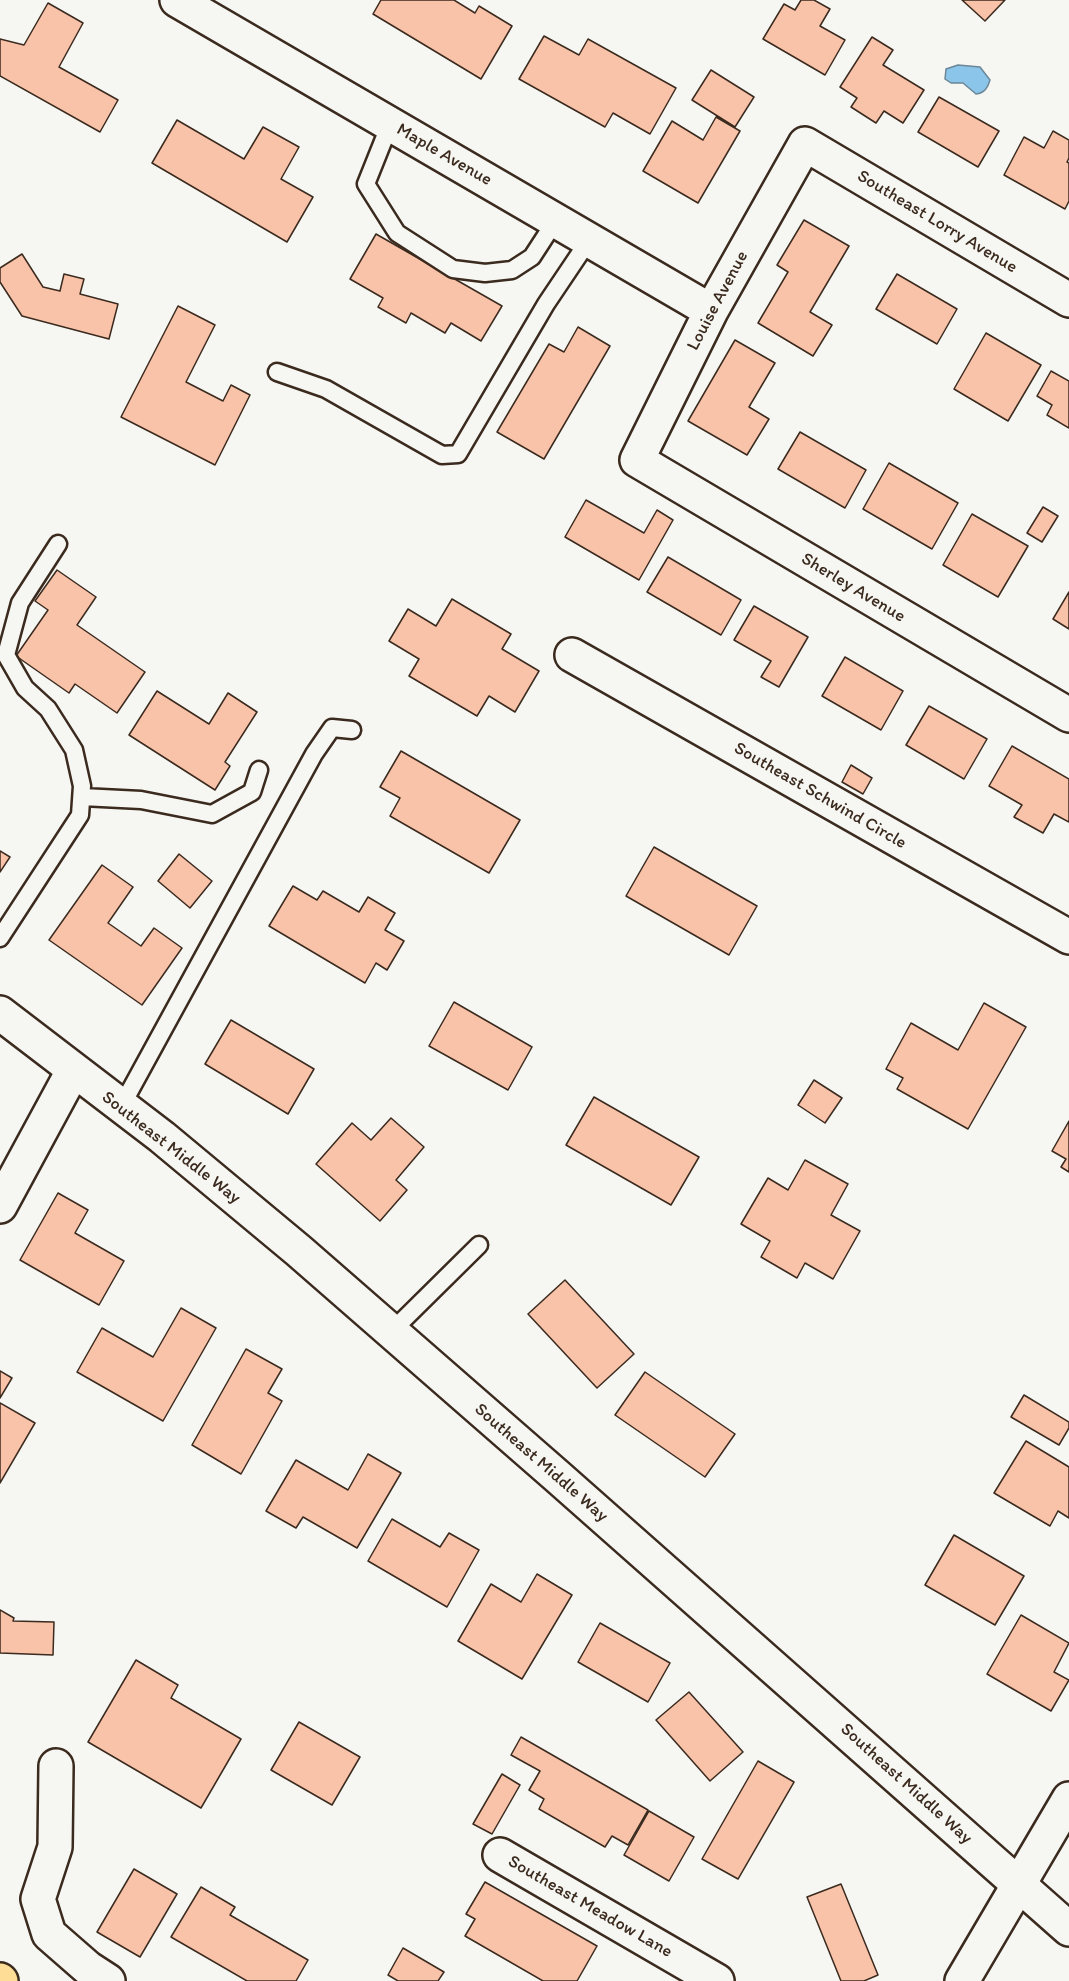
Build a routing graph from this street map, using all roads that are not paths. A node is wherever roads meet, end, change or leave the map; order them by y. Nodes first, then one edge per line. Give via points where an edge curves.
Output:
1 (177, 0) edge
2 (390, 124) junction
3 (805, 144) joint
4 (556, 220) junction
5 (589, 240) junction
6 (1069, 300) edge
7 (711, 311) junction
8 (277, 372) dead end
9 (638, 460) joint
10 (58, 544) dead end
11 (572, 655) dead end
12 (1069, 715) edge
13 (352, 730) dead end
14 (260, 770) dead end
15 (82, 797) junction
16 (1069, 937) edge
17 (0, 938) edge
18 (0, 1014) edge
19 (73, 1071) junction
20 (121, 1107) junction
21 (0, 1206) edge
22 (479, 1245) dead end
23 (391, 1332) junction
24 (56, 1766) dead end
25 (1069, 1799) edge
26 (500, 1855) dead end
27 (1019, 1885) junction
28 (1069, 1929) edge
29 (673, 1970) edge
30 (108, 1981) edge
31 (717, 1981) edge
32 (962, 1981) edge

1 - 2 street, Maple Avenue
2 - 4 street, Maple Avenue
2 - 4 lane via 366,184 397,233 453,269 485,273 512,270 532,257
3 - 6 street, Southeast Lorry Avenue
3 - 7 street, Louise Avenue
4 - 5 street, Maple Avenue
5 - 7 street, Maple Avenue
5 - 8 lane via 546,304 458,454 442,455 326,389
7 - 9 street, Louise Avenue
9 - 12 street, Sherley Avenue
10 - 15 lane via 20,603 6,655 24,688 48,709 74,750
11 - 16 street, Southeast Schwind Circle
13 - 20 lane via 332,728 314,754
14 - 15 lane via 252,792 212,814 141,800
15 - 17 lane via 80,815
18 - 19 street, Southeast Middle Way
19 - 20 street, Southeast Middle Way
19 - 21 street
20 - 23 street, Southeast Middle Way via 162,1137
22 - 23 lane
23 - 27 street, Southeast Middle Way
24 - 30 street via 55,1847 38,1899 49,1934
25 - 27 street
26 - 29 street, Southeast Meadow Lane
27 - 28 street, Southeast Middle Way
27 - 32 street
29 - 31 street, Southeast Meadow Lane

